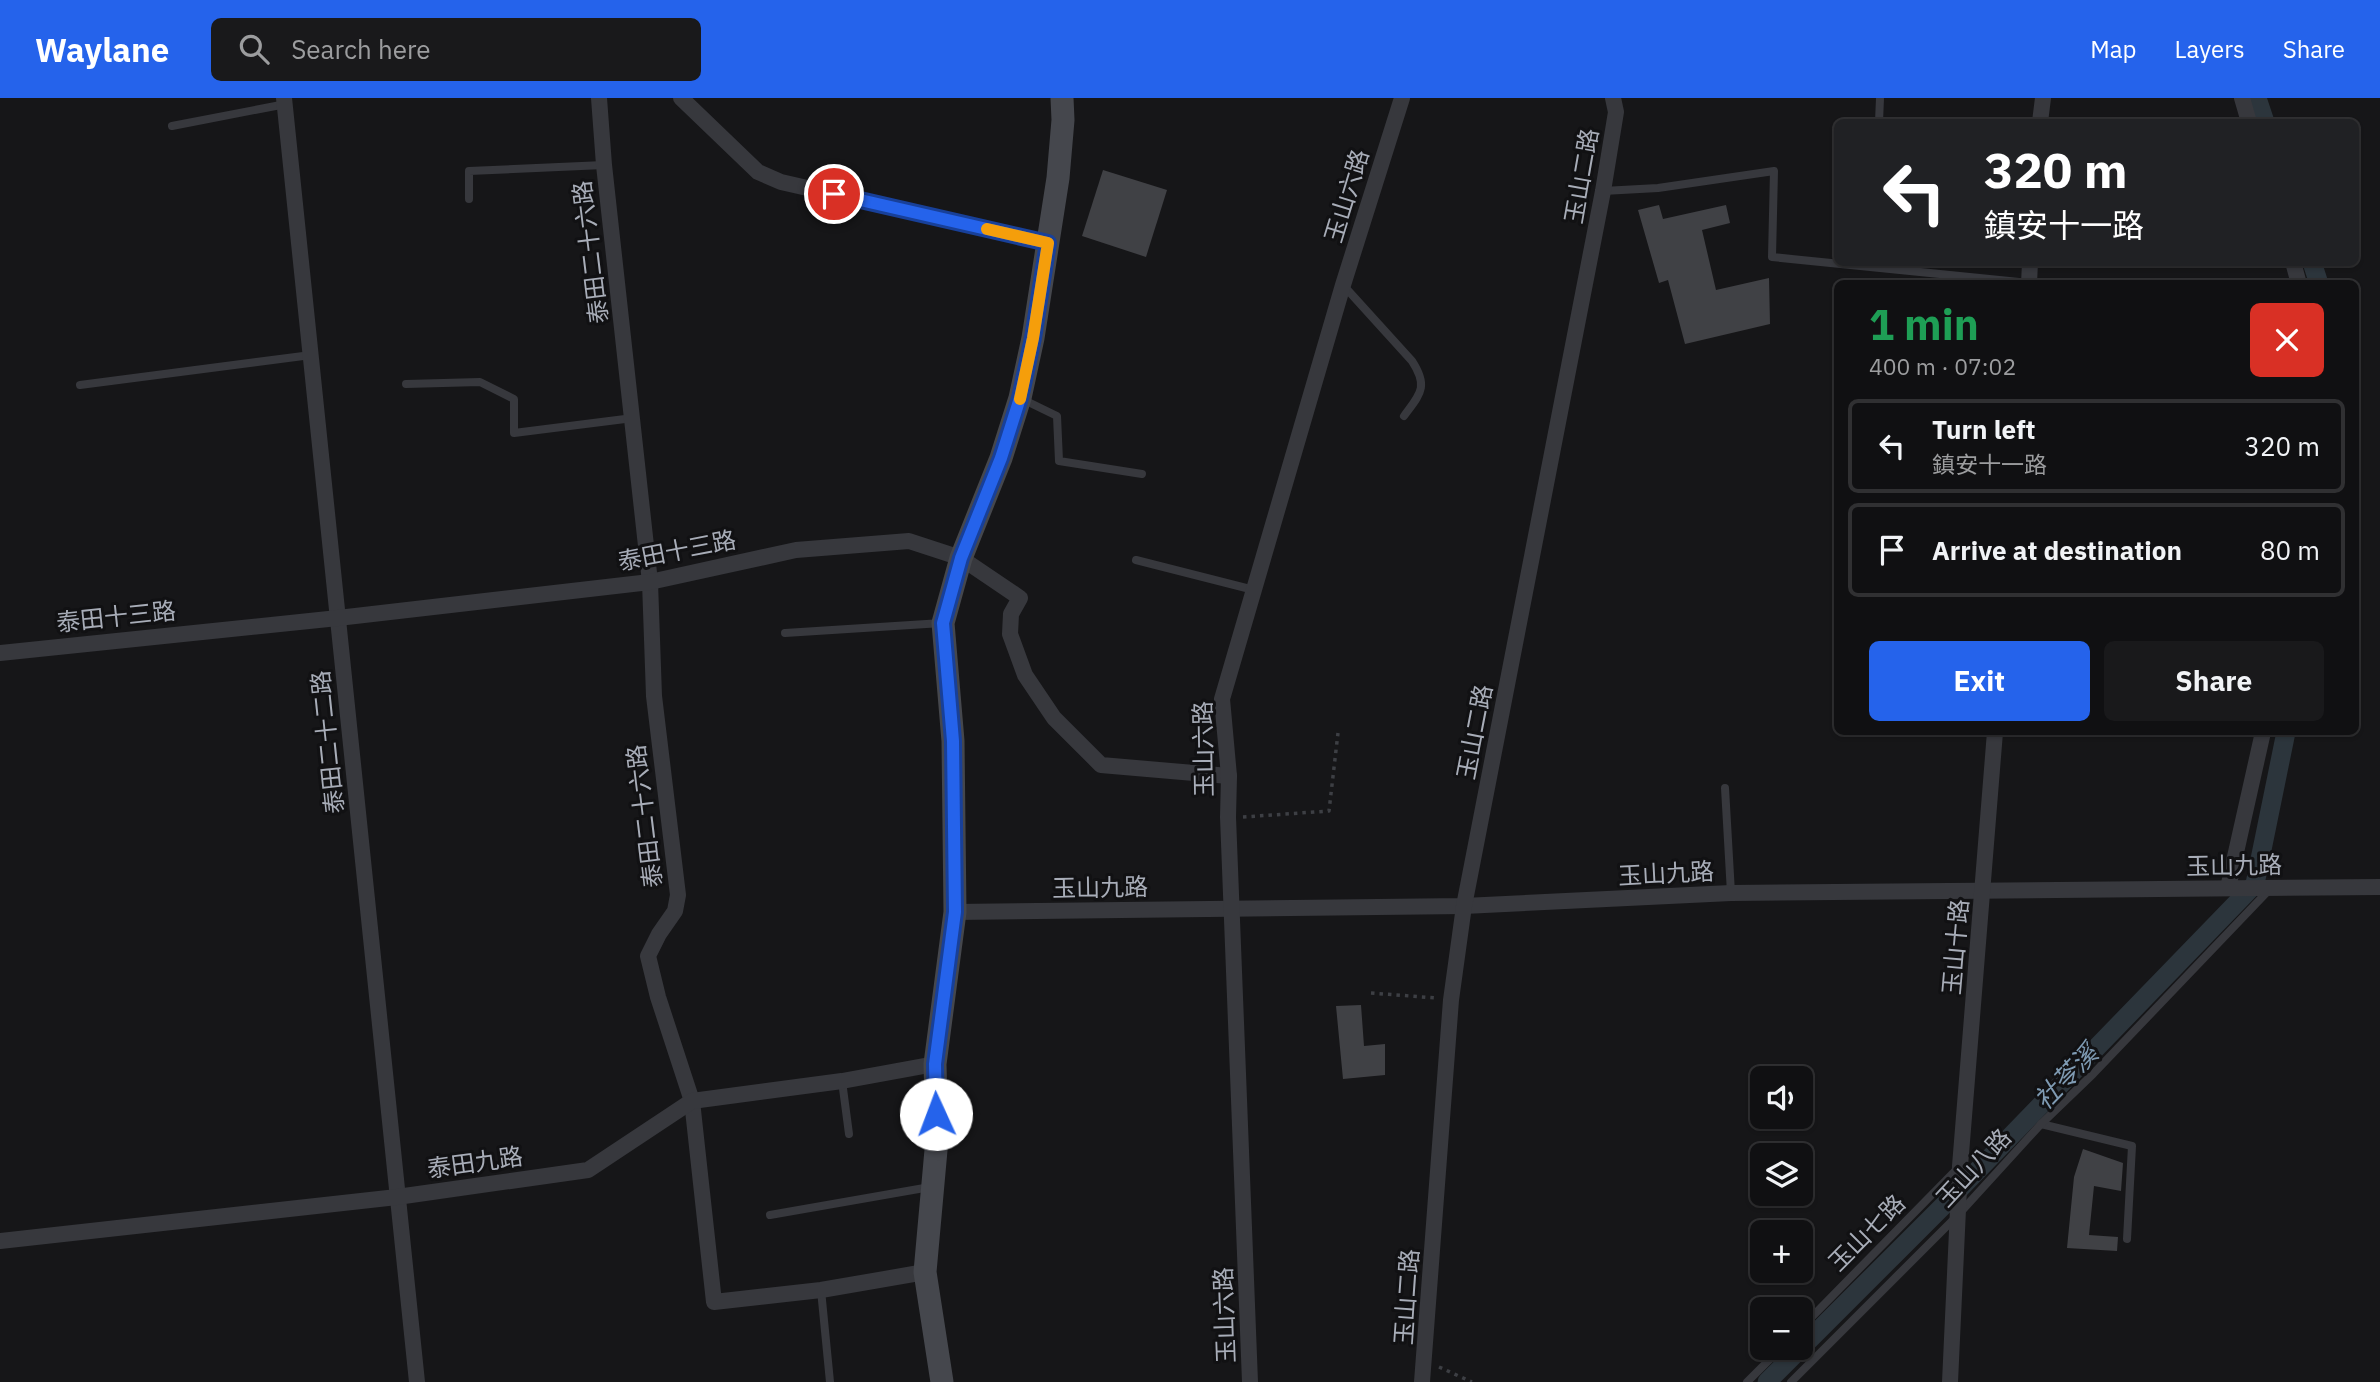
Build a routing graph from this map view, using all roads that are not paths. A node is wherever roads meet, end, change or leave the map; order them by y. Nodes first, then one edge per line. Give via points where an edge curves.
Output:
1 (599, 98) edge
2 (681, 98) edge
3 (1062, 98) edge
4 (1402, 98) edge
5 (1613, 98) edge
6 (1880, 98) edge
7 (2042, 98) edge
8 (2242, 98) edge
9 (285, 101) edge
10 (1880, 119) edge
11 (2040, 119) edge
12 (2248, 119) edge
13 (172, 126) dead end
14 (604, 165) junction
15 (1603, 191) junction
16 (470, 199) dead end
17 (1048, 243) junction
18 (1834, 264) edge
19 (1858, 266) edge
20 (1991, 280) edge
21 (1343, 285) junction
22 (311, 355) junction
23 (406, 384) dead end
24 (80, 385) dead end
25 (1020, 398) junction
26 (1404, 416) dead end
27 (633, 418) junction
28 (1142, 474) dead end
29 (961, 558) junction
30 (1136, 560) dead end
31 (650, 582) junction
32 (1254, 590) junction
33 (338, 618) junction
34 (943, 623) junction
35 (785, 634) dead end
36 (0, 653) edge
37 (1996, 735) edge
38 (2262, 735) edge
39 (1228, 776) junction
40 (1725, 788) dead end
41 (2380, 887) edge
42 (2228, 888) junction
43 (2264, 888) junction
44 (1983, 891) junction
45 (1731, 893) junction
46 (1464, 906) junction
47 (1233, 909) junction
48 (955, 912) junction
49 (935, 1064) junction
50 (842, 1081) junction
51 (692, 1101) junction
52 (2041, 1124) junction
53 (849, 1134) dead end
54 (1960, 1166) junction
55 (934, 1187) junction
56 (397, 1197) junction
57 (770, 1214) dead end
58 (1957, 1216) junction
59 (2127, 1239) dead end
60 (0, 1241) edge
61 (925, 1272) junction
62 (821, 1290) junction
63 (1813, 1316) edge
64 (1769, 1360) edge
65 (417, 1382) edge
66 (830, 1382) edge
67 (942, 1382) edge
68 (1250, 1382) edge
69 (1422, 1382) edge
70 (1747, 1382) edge
71 (1791, 1382) edge
72 (1950, 1382) edge

1 - 14 street, 泰田二十六路
2 - 17 street via 758,172 781,182
3 - 17 street via 1058,178
4 - 21 street, 玉山六路
5 - 15 street, 玉山二路 via 1616,112
6 - 10 lane
7 - 11 street
8 - 12 street
9 - 13 lane
9 - 22 street, 泰田二十二路
14 - 16 lane via 469,171
14 - 27 street, 泰田二十六路
15 - 18 lane via 1774,171 1772,257
15 - 46 street, 玉山二路
17 - 25 street
19 - 20 lane
21 - 26 lane via 1420,374 1422,392
21 - 32 street, 玉山六路
22 - 24 lane
22 - 33 street, 泰田二十二路
23 - 27 lane via 480,382 513,399 514,433
25 - 28 lane via 1057,416 1059,461
25 - 29 street
27 - 31 street, 泰田二十六路
29 - 31 street, 泰田十三路 via 909,541 796,550
29 - 34 street
29 - 39 street, 泰田十三路 via 1020,598 1011,614 1010,634 1025,674 1054,718 1101,765
30 - 32 lane
31 - 33 street, 泰田十三路
31 - 51 street, 泰田二十六路 via 654,696 678,895 675,911 648,956
32 - 39 street, 玉山六路 via 1222,699
33 - 36 street, 泰田十三路
33 - 56 street, 泰田二十二路
34 - 35 lane
34 - 48 street via 953,741
37 - 44 street, 玉山十路
38 - 42 street
39 - 47 street, 玉山六路
40 - 45 lane
41 - 43 street, 玉山九路
42 - 43 street, 玉山九路
42 - 44 street, 玉山九路
43 - 52 lane, 玉山八路
44 - 45 street, 玉山九路
44 - 54 street, 玉山十路
45 - 46 street, 玉山九路
46 - 47 street, 玉山九路
46 - 69 street, 玉山二路 via 1451,1000
47 - 48 street, 玉山九路
47 - 68 street, 玉山六路
48 - 49 street
49 - 50 street, 泰田九路
49 - 55 street
50 - 51 street, 泰田九路
50 - 53 lane
51 - 56 street, 泰田九路 via 587,1170
51 - 62 street, 泰田二十六路 via 714,1302
52 - 58 lane, 玉山八路
52 - 59 lane via 2132,1146
54 - 58 street, 玉山十路
54 - 63 lane, 玉山七路
55 - 57 lane
55 - 61 street
56 - 60 street, 泰田九路
56 - 65 street, 泰田二十二路
58 - 71 lane, 玉山八路
58 - 72 street
61 - 62 street, 泰田二十六路
61 - 67 street
62 - 66 lane
64 - 70 lane

